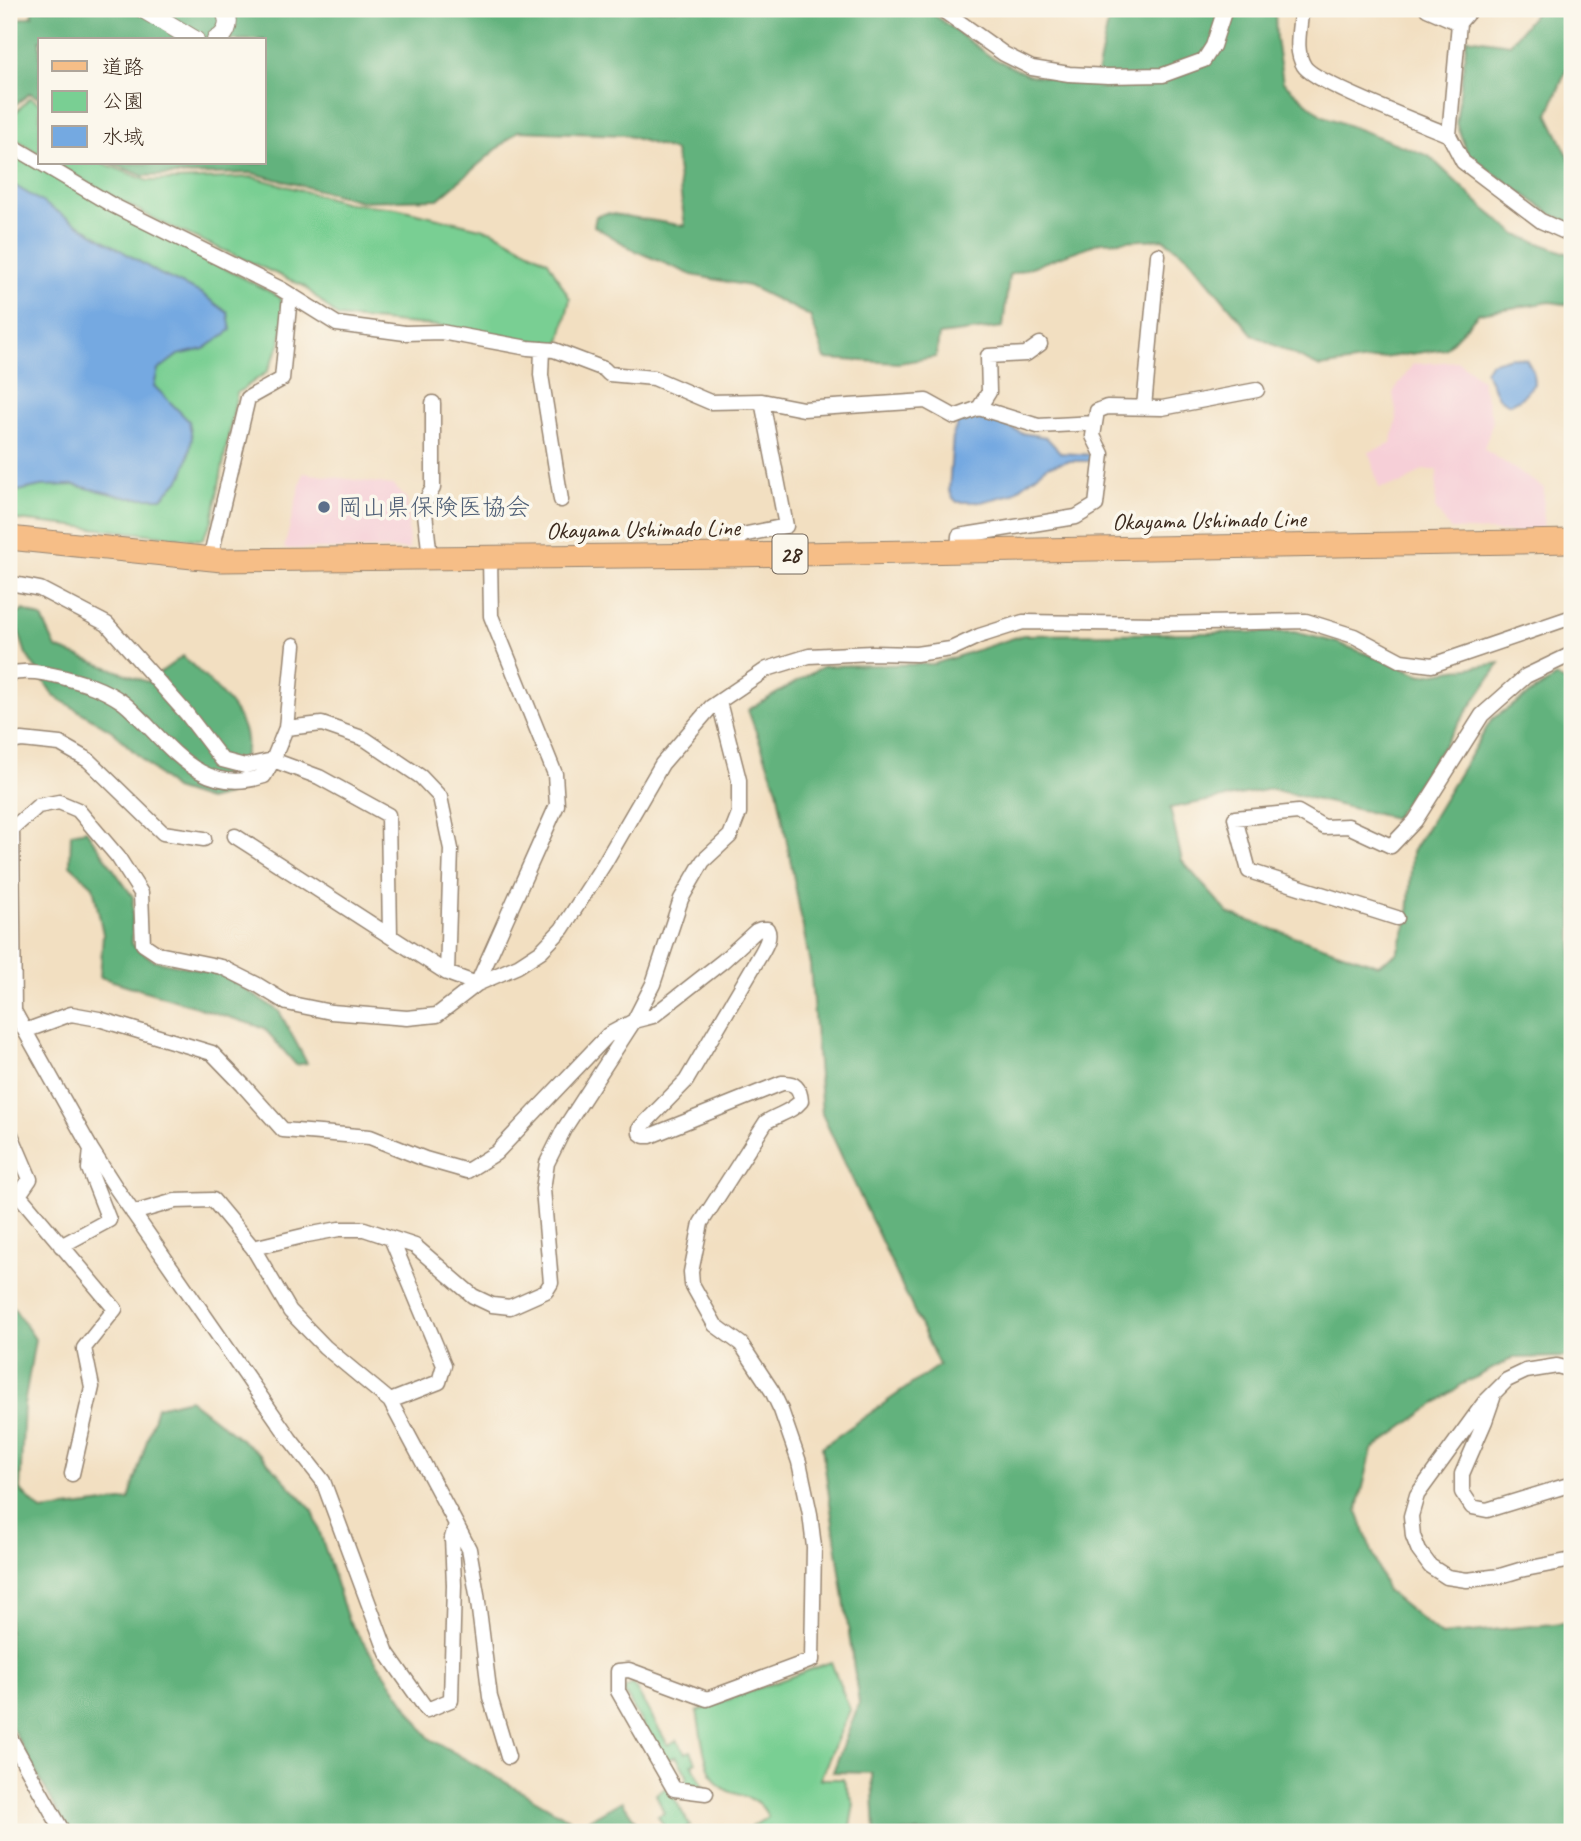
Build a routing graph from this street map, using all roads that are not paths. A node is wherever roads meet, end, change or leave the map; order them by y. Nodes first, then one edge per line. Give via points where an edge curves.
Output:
1 (143, 9) edge
2 (223, 9) edge
3 (941, 9) edge
4 (1225, 9) edge
5 (1305, 9) edge
6 (1427, 9) edge
7 (1471, 9) edge
8 (1460, 23) junction
9 (192, 38) edge
10 (221, 38) edge
11 (1449, 135) junction
12 (9, 144) edge
13 (38, 162) edge
14 (41, 164) edge
15 (1572, 235) edge
16 (1158, 254) dead end
17 (290, 296) junction
18 (1040, 344) dead end
19 (542, 349) junction
20 (1257, 390) dead end
21 (762, 401) junction
22 (433, 403) dead end
23 (1144, 407) junction
24 (979, 408) junction
25 (1095, 423) junction
26 (561, 500) dead end
27 (9, 538) edge
28 (1572, 541) edge
29 (958, 551) junction
30 (732, 555) junction
31 (490, 557) junction
32 (430, 558) junction
33 (210, 559) junction
34 (9, 583) edge
35 (1572, 617) edge
36 (294, 645) dead end
37 (1572, 654) edge
38 (9, 674) edge
39 (719, 702) junction
40 (286, 729) junction
41 (9, 742) edge
42 (273, 760) junction
43 (10, 832) edge
44 (235, 836) dead end
45 (205, 839) dead end
46 (1397, 918) dead end
47 (390, 936) junction
48 (447, 973) junction
49 (477, 984) junction
50 (634, 1021) junction
51 (24, 1031) junction
52 (9, 1130) edge
53 (91, 1149) junction
54 (133, 1213) junction
55 (391, 1238) junction
56 (61, 1246) junction
57 (253, 1248) junction
58 (1572, 1370) edge
59 (1494, 1393) junction
60 (390, 1401) junction
61 (72, 1474) dead end
62 (1572, 1484) edge
63 (456, 1524) junction
64 (1572, 1560) edge
65 (9, 1736) edge
66 (508, 1757) dead end
67 (706, 1793) dead end
68 (62, 1832) edge

1 - 9 street
2 - 10 street via 229,20
3 - 4 street via 1032,68 1108,76 1163,75 1204,60
5 - 11 street via 1298,46 1304,67 1329,84
6 - 8 street
7 - 8 street
8 - 11 street
11 - 15 street via 1463,162 1541,221
12 - 13 street
14 - 17 street
16 - 23 street
17 - 19 street via 337,324 405,333 441,332
17 - 33 street via 282,379 248,398
18 - 24 street via 1027,354 988,356 989,392
19 - 21 street via 609,374 654,378 709,402
19 - 26 street via 541,376
20 - 23 street via 1162,408
21 - 24 street via 803,409 926,401 955,417
21 - 30 street via 786,526 742,535
22 - 32 street via 433,488 424,504
23 - 25 street via 1107,407 1097,411
24 - 25 street via 1038,426
25 - 29 street via 1093,436 1102,454 1096,505 1076,517 959,536
27 - 33 main road, Okayama Ushimado Line / 28
28 - 29 main road, Okayama Ushimado Line / 28
29 - 30 main road, Okayama Ushimado Line / 28
30 - 31 main road, Okayama Ushimado Line / 28
31 - 32 main road, Okayama Ushimado Line / 28
31 - 49 street via 491,615 555,774 557,805
32 - 33 main road, Okayama Ushimado Line / 28
34 - 42 street via 40,589 107,624 222,760 245,766
35 - 39 street via 1432,664 1401,661 1354,636 1306,621 1023,622 951,649 809,656 767,668
36 - 40 street
37 - 46 street via 1526,676 1482,715 1415,821 1391,846 1348,826 1324,827 1298,812 1235,818 1249,871
38 - 42 street via 47,674 93,685 124,702 196,770 222,780 246,782 264,776
39 - 49 street via 662,764 562,929 518,966
39 - 50 street via 738,780 739,813 730,836 703,861 681,899 653,984
40 - 42 street
40 - 48 street via 322,724 365,739 421,777 440,797 451,849
41 - 45 street via 60,744 88,760 163,833
42 - 47 street via 319,777 388,814
43 - 49 street via 38,806 59,802 78,810 141,893 142,944 158,954 222,967 287,1003 331,1012 407,1018 437,1015
43 - 51 street via 14,1012
44 - 47 street
47 - 48 street
48 - 49 street
50 - 51 street via 608,1035 496,1153 467,1171 370,1137 283,1130 212,1053 71,1014
50 - 55 street via 547,1163 543,1189 551,1283 546,1292 510,1307 492,1305 473,1296 415,1246
50 - 67 street via 653,1016 756,931 767,929 762,952 686,1081 640,1128 640,1133 650,1136 782,1083 790,1082 801,1092 802,1101 795,1108 766,1122 701,1223 691,1272 692,1284 715,1325 741,1344 772,1391 799,1462 814,1547 812,1660 707,1699 629,1670 618,1671 618,1691 674,1789
51 - 53 street
52 - 56 street via 30,1179 19,1195
53 - 54 street
53 - 56 street via 89,1169 109,1220
54 - 57 street via 176,1200 213,1200
54 - 63 street via 323,1481 387,1653 427,1710 451,1700 452,1538
55 - 57 street via 364,1229 339,1229
55 - 60 street via 444,1365 439,1382
56 - 61 street via 115,1309 84,1348 92,1387
57 - 60 street via 290,1311
58 - 59 street via 1557,1366 1526,1371
59 - 62 street via 1462,1474 1462,1492 1472,1507 1487,1510
59 - 64 street via 1417,1496 1411,1516 1419,1551 1430,1566 1447,1577 1467,1580
60 - 63 street
63 - 66 street via 469,1549 490,1697
65 - 68 street

